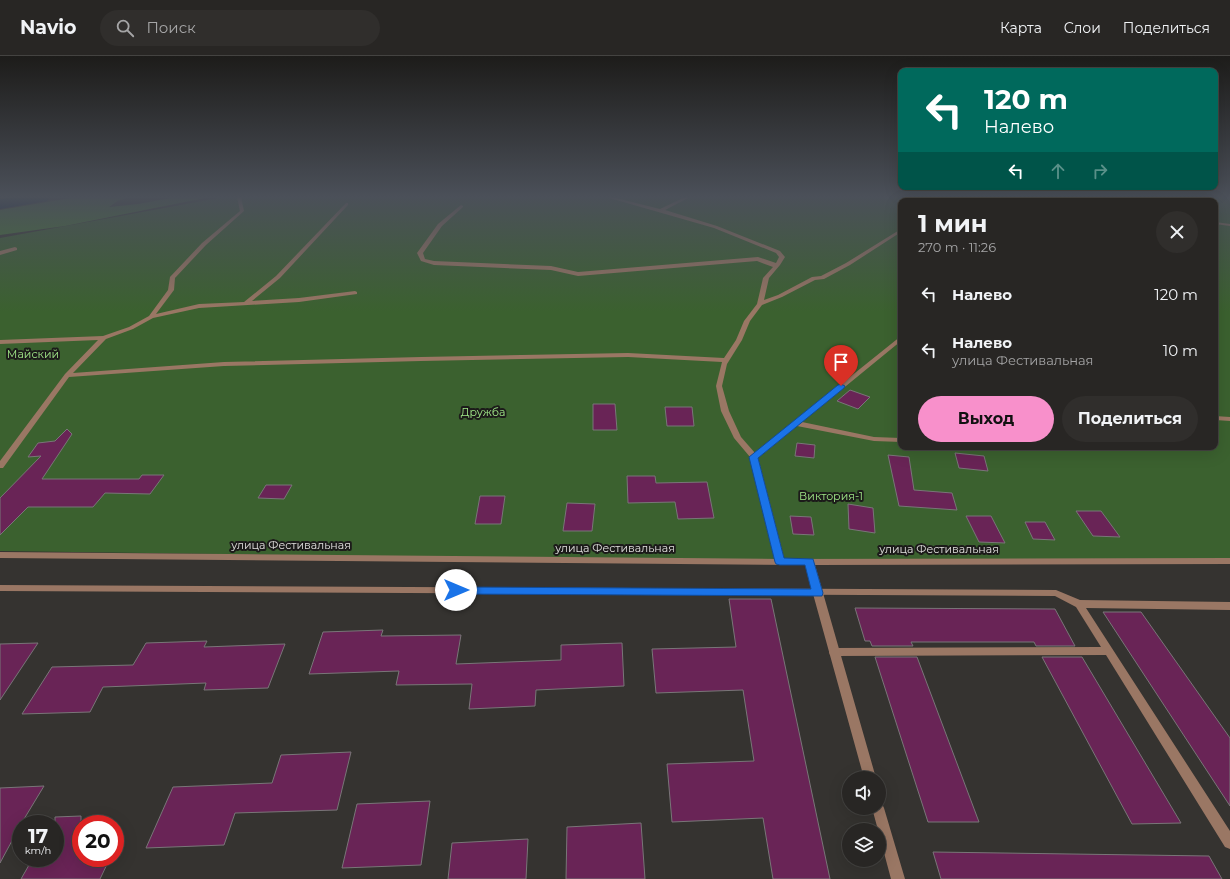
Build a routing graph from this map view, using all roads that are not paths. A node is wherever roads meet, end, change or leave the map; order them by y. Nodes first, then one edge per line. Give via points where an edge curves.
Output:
1 (214, 235) edge
2 (317, 235) edge
3 (433, 235) edge
4 (738, 235) edge
5 (893, 235) edge
6 (15, 249) dead end
7 (0, 253) edge
8 (776, 266) junction
9 (355, 292) dead end
10 (246, 303) junction
11 (760, 304) junction
12 (151, 317) junction
13 (104, 338) junction
14 (898, 340) edge
15 (0, 342) edge
16 (726, 360) junction
17 (67, 375) junction
18 (1218, 418) edge
19 (1230, 419) edge
20 (796, 423) junction
21 (898, 440) edge
22 (754, 457) junction
23 (0, 466) edge
24 (0, 555) edge
25 (1230, 561) edge
26 (780, 562) junction
27 (809, 562) junction
28 (0, 588) edge
29 (818, 593) junction
30 (1079, 604) junction
31 (1230, 606) edge
32 (1108, 650) junction
33 (834, 652) junction
34 (868, 771) edge
35 (880, 815) edge
36 (1230, 843) edge
37 (898, 879) edge

1 - 12 street via 172,278 171,290
2 - 10 street via 278,277
3 - 8 street via 420,253 423,260 551,268 578,274 758,259
4 - 8 street via 778,252 782,257
5 - 11 street via 822,278 814,278
6 - 7 street
8 - 11 street via 766,278
9 - 10 street via 299,300
10 - 12 street via 199,306
11 - 16 street via 746,321 739,340
12 - 13 street
13 - 15 street
13 - 17 street
14 - 20 street
16 - 17 street via 628,355 421,359 224,364
16 - 22 street via 719,386 725,411 738,438
17 - 23 street
18 - 19 street
20 - 21 street via 874,439
20 - 22 street
22 - 26 street
24 - 26 street, улица Фестивальная
25 - 27 street, улица Фестивальная
26 - 27 street, улица Фестивальная
27 - 29 street
28 - 29 street
29 - 30 street via 1056,593
29 - 33 street
30 - 31 street
30 - 32 street
32 - 33 street
32 - 36 street
33 - 34 street
35 - 37 street

